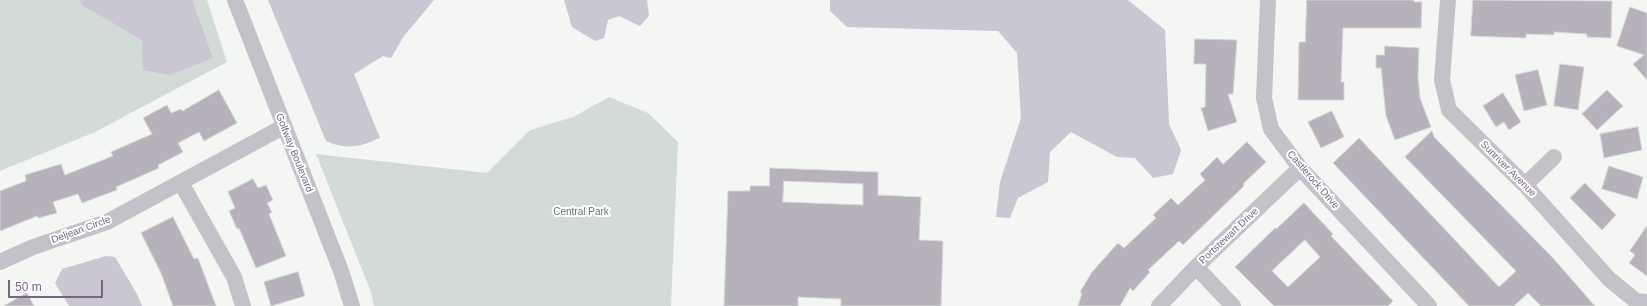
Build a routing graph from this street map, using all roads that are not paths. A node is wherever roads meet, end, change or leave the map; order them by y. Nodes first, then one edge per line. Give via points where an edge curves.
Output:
1 (235, 0) edge
2 (1268, 0) edge
3 (1448, 0) edge
4 (283, 126) junction
5 (1554, 157) dead end
6 (1300, 168) junction
7 (181, 183) junction
8 (1526, 185) junction
9 (0, 262) edge
10 (1196, 267) junction
11 (1647, 302) edge
12 (243, 306) edge
13 (352, 306) edge
14 (1159, 306) edge
15 (1233, 306) edge
16 (1429, 306) edge

1 - 4 street, Golfway Boulevard
2 - 6 street, Castlerock Drive via 1264,98 1271,129
3 - 8 street, Sunriver Avenue via 1442,80 1449,110
4 - 7 street, Deljean Circle
4 - 13 street, Golfway Boulevard via 341,271
5 - 8 street
6 - 10 street, Portstewart Drive
6 - 16 street, Castlerock Drive
7 - 9 street, Deljean Circle via 107,222 33,247
7 - 12 street via 234,277
8 - 11 street, Sunriver Avenue via 1609,279 1636,301
10 - 14 street, Portstewart Drive
10 - 15 street

